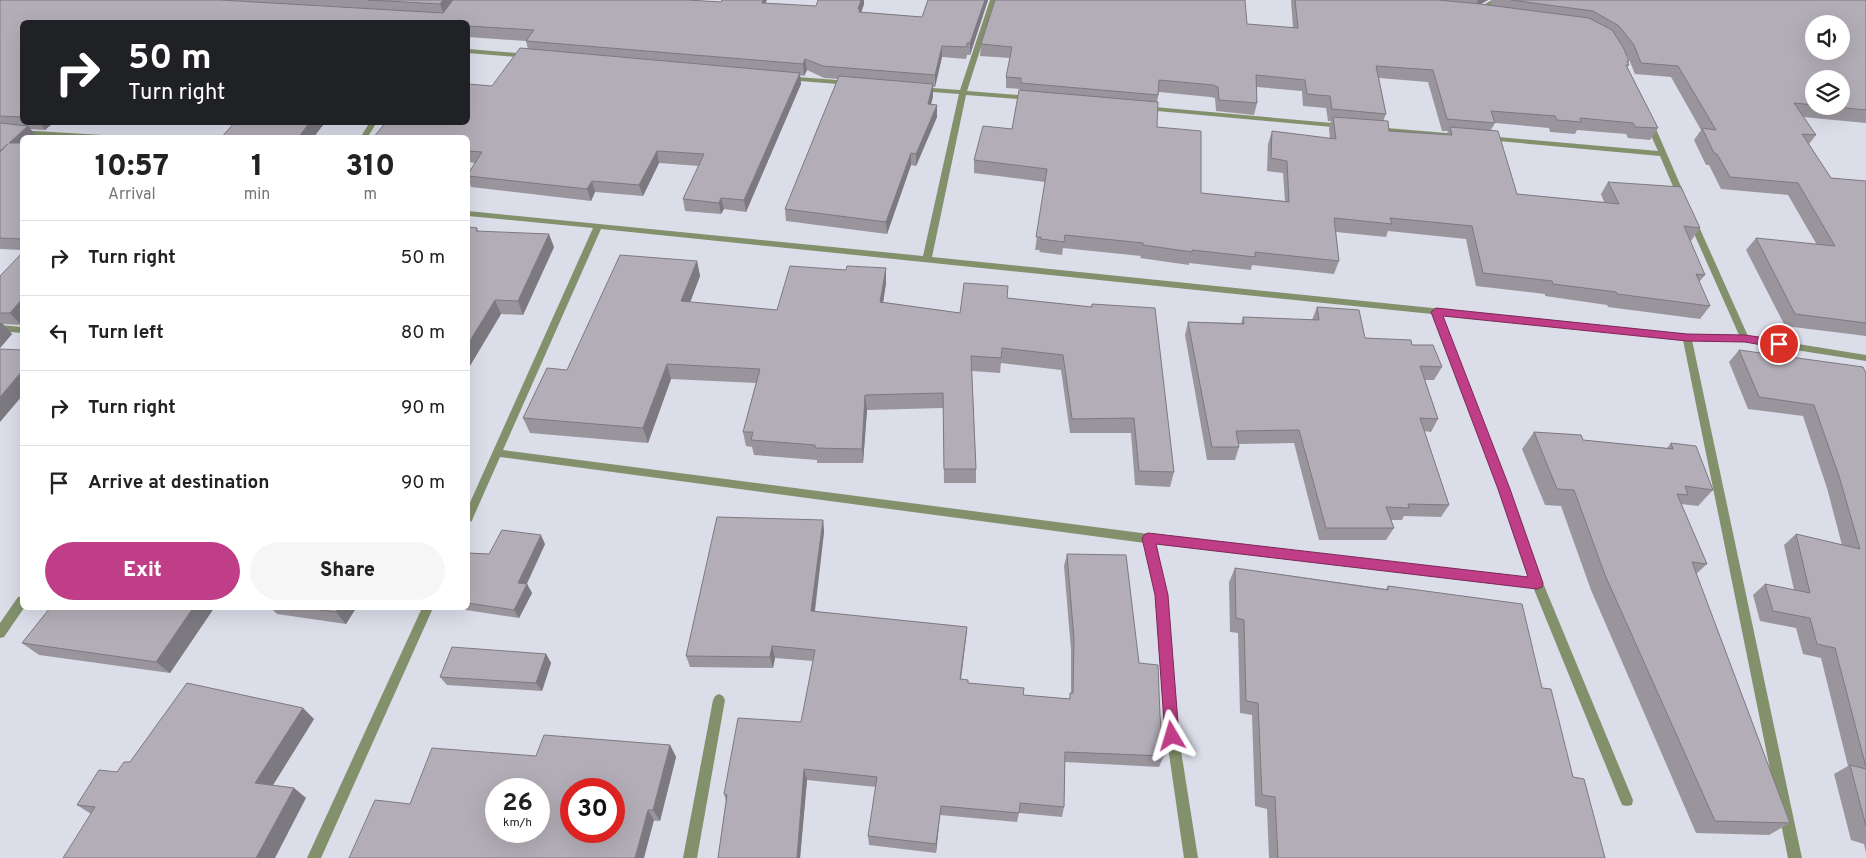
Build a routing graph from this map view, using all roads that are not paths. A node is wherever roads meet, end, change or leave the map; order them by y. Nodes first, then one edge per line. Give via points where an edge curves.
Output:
1 (992, 0) edge
2 (1497, 0) edge
3 (1466, 10) edge
4 (1475, 11) junction
5 (1494, 13) edge
6 (470, 51) edge
7 (537, 57) edge
8 (775, 77) edge
9 (854, 83) edge
10 (914, 88) edge
11 (963, 92) junction
12 (1042, 99) edge
13 (1140, 108) edge
14 (1644, 110) edge
15 (1347, 126) edge
16 (1366, 128) edge
17 (0, 131) edge
18 (69, 135) edge
19 (1465, 136) edge
20 (1475, 137) edge
21 (1662, 154) junction
22 (1686, 206) edge
23 (470, 213) edge
24 (1689, 215) edge
25 (598, 226) junction
26 (927, 260) junction
27 (1436, 312) junction
28 (0, 328) edge
29 (20, 330) edge
30 (1687, 337) junction
31 (1745, 339) junction
32 (1866, 358) edge
33 (497, 453) junction
34 (470, 514) edge
35 (1148, 538) junction
36 (1537, 583) junction
37 (20, 605) edge
38 (426, 610) edge
39 (0, 633) edge
40 (719, 700) dead end
41 (1627, 800) dead end
42 (314, 858) edge
43 (690, 858) edge
44 (1191, 858) edge
45 (1795, 858) edge

1 - 11 street
2 - 4 street
3 - 4 street
4 - 5 street
6 - 7 street
8 - 9 street
10 - 11 street
11 - 12 street
11 - 26 street
13 - 15 street
14 - 21 street
16 - 19 street
17 - 18 street
20 - 21 street
21 - 22 street
23 - 25 street
24 - 31 street
25 - 26 street
25 - 33 street
26 - 27 street
27 - 30 street
27 - 36 street
28 - 29 street
30 - 31 street
30 - 45 street
31 - 32 street
33 - 34 street
33 - 35 street
35 - 36 street
35 - 44 street via 1161,595 1170,719
36 - 41 street
37 - 39 street
38 - 42 street
40 - 43 street

